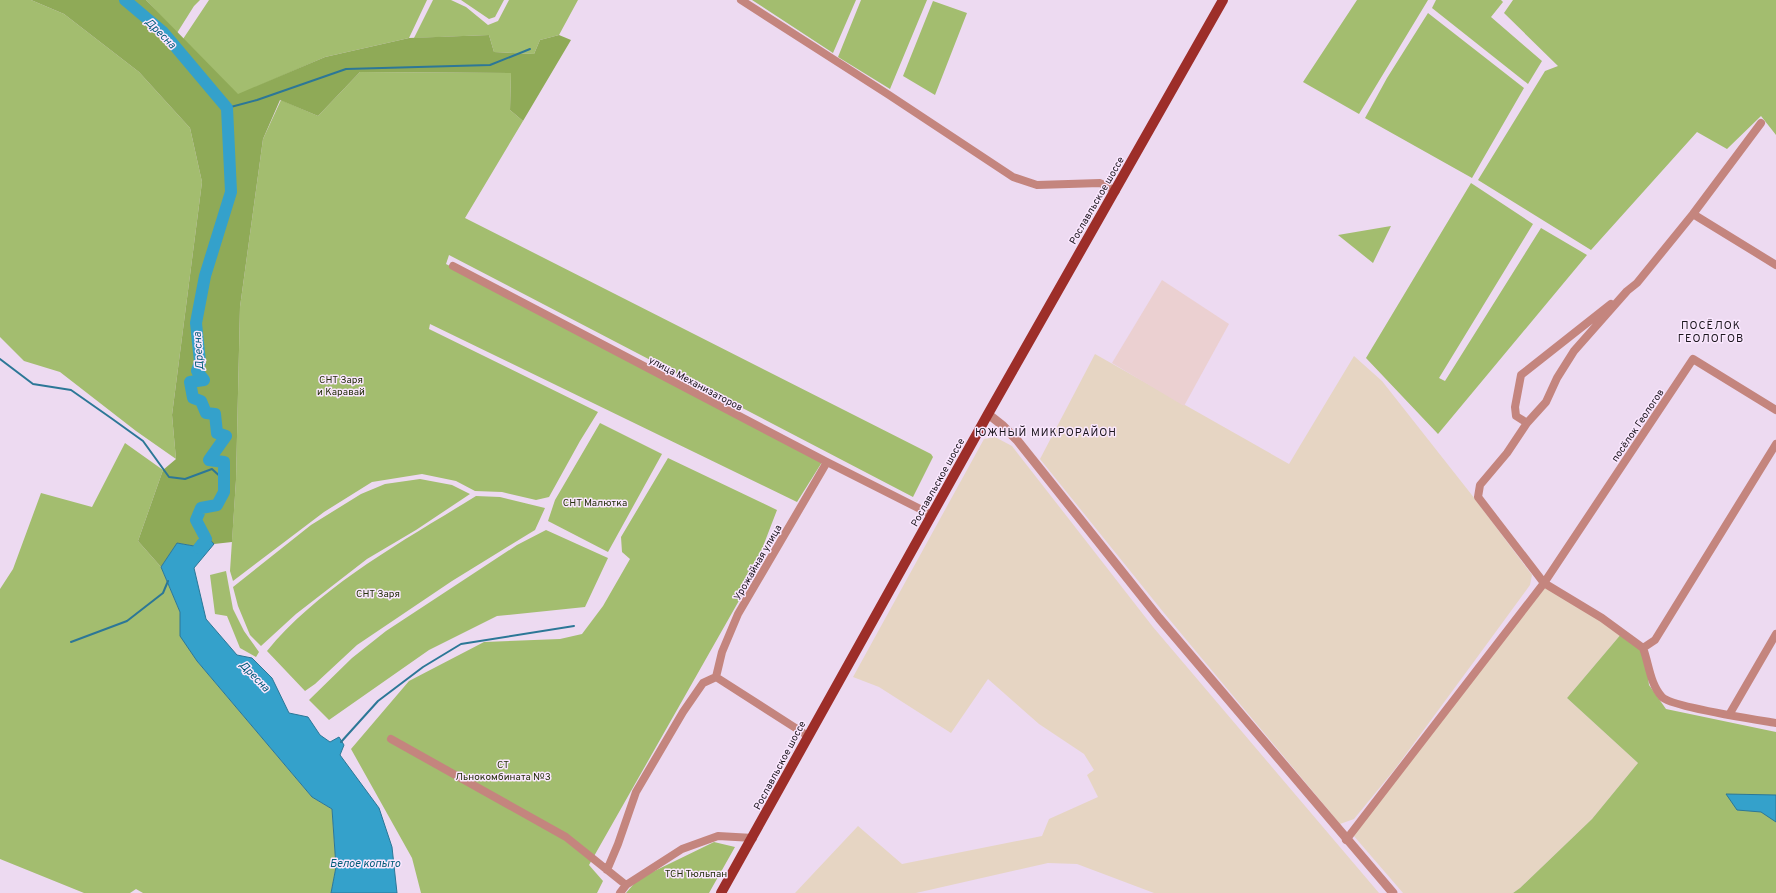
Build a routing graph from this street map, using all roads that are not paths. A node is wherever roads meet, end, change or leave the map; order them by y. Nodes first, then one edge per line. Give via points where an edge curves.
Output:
1 (741, 0) edge
2 (1223, 0) edge
3 (1760, 123) dead end
4 (1116, 191) junction
5 (1693, 214) junction
6 (1776, 265) edge
7 (453, 266) dead end
8 (1627, 291) junction
9 (1776, 410) edge
10 (988, 414) junction
11 (1527, 423) junction
12 (1776, 444) edge
13 (827, 462) junction
14 (932, 515) junction
15 (1544, 583) junction
16 (1776, 634) edge
17 (1643, 648) junction
18 (716, 677) junction
19 (1729, 715) junction
20 (1776, 723) edge
21 (808, 736) junction
22 (391, 739) dead end
23 (753, 838) junction
24 (1346, 840) junction
25 (607, 870) junction
26 (626, 885) junction
27 (620, 893) edge
28 (721, 893) edge
29 (1393, 893) edge

1 - 4 street via 1013,178 1037,185 1100,183
2 - 4 main road, Рославльское шоссе
3 - 5 street
4 - 10 main road, Рославльское шоссе
5 - 6 street
5 - 8 street via 1637,283
7 - 13 street, улица Механизаторов
8 - 11 street via 1574,351 1546,402
8 - 11 street via 1521,375 1516,416
9 - 15 street, посёлок Геологов via 1693,359
10 - 14 main road, Рославльское шоссе
10 - 24 street via 1017,440 1154,612
11 - 15 street via 1480,486 1478,497
12 - 17 street via 1655,640
13 - 14 street, улица Механизаторов
13 - 18 street, Урожайная улица via 738,614 722,652
14 - 21 main road, Рославльское шоссе
15 - 17 street via 1602,618
15 - 24 street
16 - 19 street
17 - 19 street via 1654,684 1662,698 1690,708
18 - 21 street
18 - 25 street via 703,683 636,792
19 - 20 street
21 - 23 main road, Рославльское шоссе
22 - 25 street via 566,837
23 - 26 street via 718,836 682,849
23 - 28 main road, Рославльское шоссе
24 - 29 street
25 - 26 street
26 - 27 street

